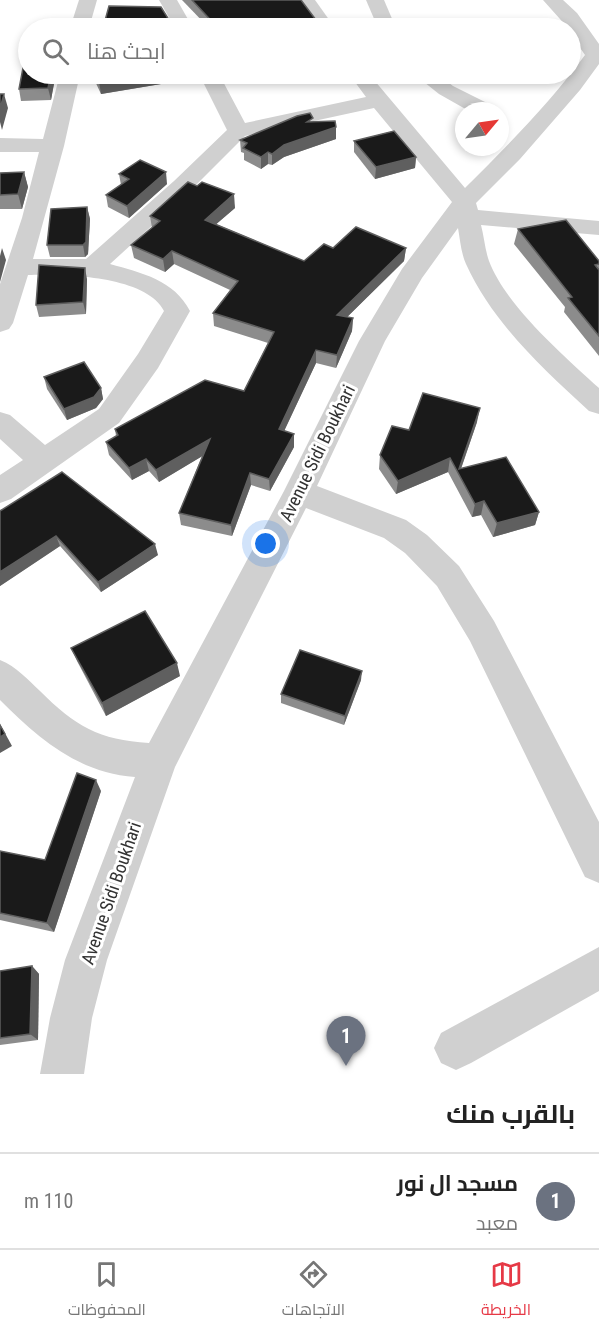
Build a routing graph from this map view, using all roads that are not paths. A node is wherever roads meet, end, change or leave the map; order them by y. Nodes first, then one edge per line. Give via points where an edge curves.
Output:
1 (88, 0) edge
2 (168, 0) edge
3 (305, 0) edge
4 (375, 0) edge
5 (552, 0) edge
6 (83, 18) edge
7 (178, 18) edge
8 (318, 18) edge
9 (383, 18) edge
10 (571, 18) edge
11 (581, 31) edge
12 (597, 52) edge
13 (581, 75) edge
14 (68, 84) edge
15 (213, 84) edge
16 (366, 84) edge
17 (438, 84) edge
18 (574, 84) edge
19 (379, 101) junction
20 (469, 102) edge
21 (509, 119) edge
22 (238, 131) junction
23 (0, 145) edge
24 (53, 146) junction
25 (498, 156) edge
26 (465, 209) junction
27 (599, 228) edge
28 (18, 267) junction
29 (91, 268) junction
30 (0, 323) edge
31 (599, 404) edge
32 (0, 423) edge
33 (44, 461) junction
34 (0, 491) edge
35 (299, 492) junction
36 (0, 676) edge
37 (159, 761) junction
38 (599, 863) edge
39 (599, 968) edge
40 (456, 1048) dead end
41 (63, 1074) edge

1 - 6 street
2 - 7 street
3 - 8 street
4 - 9 street
5 - 10 street
11 - 12 street
12 - 13 street, Avenue Sidi Boukhari
14 - 24 street
15 - 22 street
16 - 19 street
17 - 20 street
18 - 21 street, Avenue Sidi Boukhari
19 - 22 street
19 - 26 street
22 - 29 street
23 - 24 street
24 - 28 street
25 - 26 street, Avenue Sidi Boukhari via 495,172
26 - 27 street
26 - 31 street via 477,262 501,303 543,353
26 - 35 street, Avenue Sidi Boukhari via 411,275 377,331
28 - 29 street
28 - 30 street
29 - 33 street via 161,292 172,300 177,312 113,411
32 - 33 street
33 - 34 street
35 - 37 street, Avenue Sidi Boukhari
35 - 38 street via 396,529 448,576 482,631
36 - 37 street via 46,722 80,746 120,760
37 - 41 street, Avenue Sidi Boukhari via 86,960 71,1018
39 - 40 street

